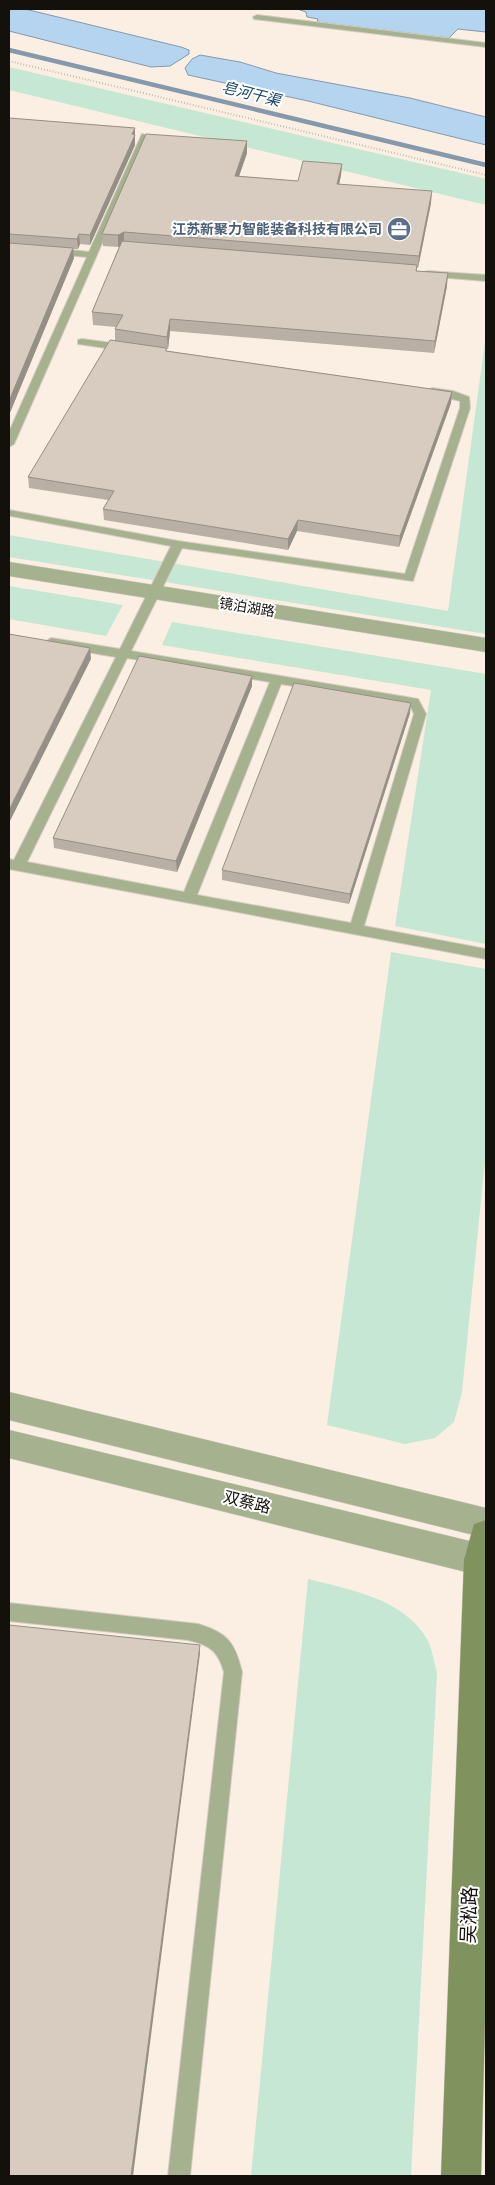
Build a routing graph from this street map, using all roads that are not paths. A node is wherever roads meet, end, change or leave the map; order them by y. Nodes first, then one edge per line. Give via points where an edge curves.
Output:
1 (258, 17) dead end
2 (486, 45) edge
3 (145, 136) edge
4 (46, 251) edge
5 (92, 255) junction
6 (418, 273) edge
7 (486, 278) edge
8 (82, 342) dead end
9 (140, 350) edge
10 (424, 390) edge
11 (9, 444) edge
12 (11, 513) dead end
13 (178, 544) junction
14 (9, 569) edge
15 (154, 592) junction
16 (38, 639) edge
17 (486, 645) edge
18 (124, 654) junction
19 (277, 679) junction
20 (14, 865) edge
21 (189, 898) junction
22 (356, 929) junction
23 (486, 954) edge
24 (9, 1406) edge
25 (9, 1444) edge
26 (486, 1523) edge
27 (485, 1552) edge
28 (9, 1612) edge
29 (179, 2176) edge
30 (461, 2176) edge

1 - 2 lane
3 - 5 lane
4 - 5 lane
5 - 11 lane
6 - 7 lane
8 - 9 lane
10 - 13 lane via 465,399 465,408 409,578
12 - 13 lane
13 - 15 lane
14 - 15 street, 镜泊湖路
15 - 17 street, 镜泊湖路
15 - 18 lane
16 - 18 lane
18 - 19 lane
18 - 20 lane
19 - 21 lane
19 - 22 lane via 414,702 418,706 420,714
20 - 21 lane
21 - 22 lane
22 - 23 lane
24 - 26 street
25 - 27 street, 双蔡路
27 - 30 main road, 吴淞路
28 - 29 lane via 188,1631 212,1636 228,1651 232,1672

